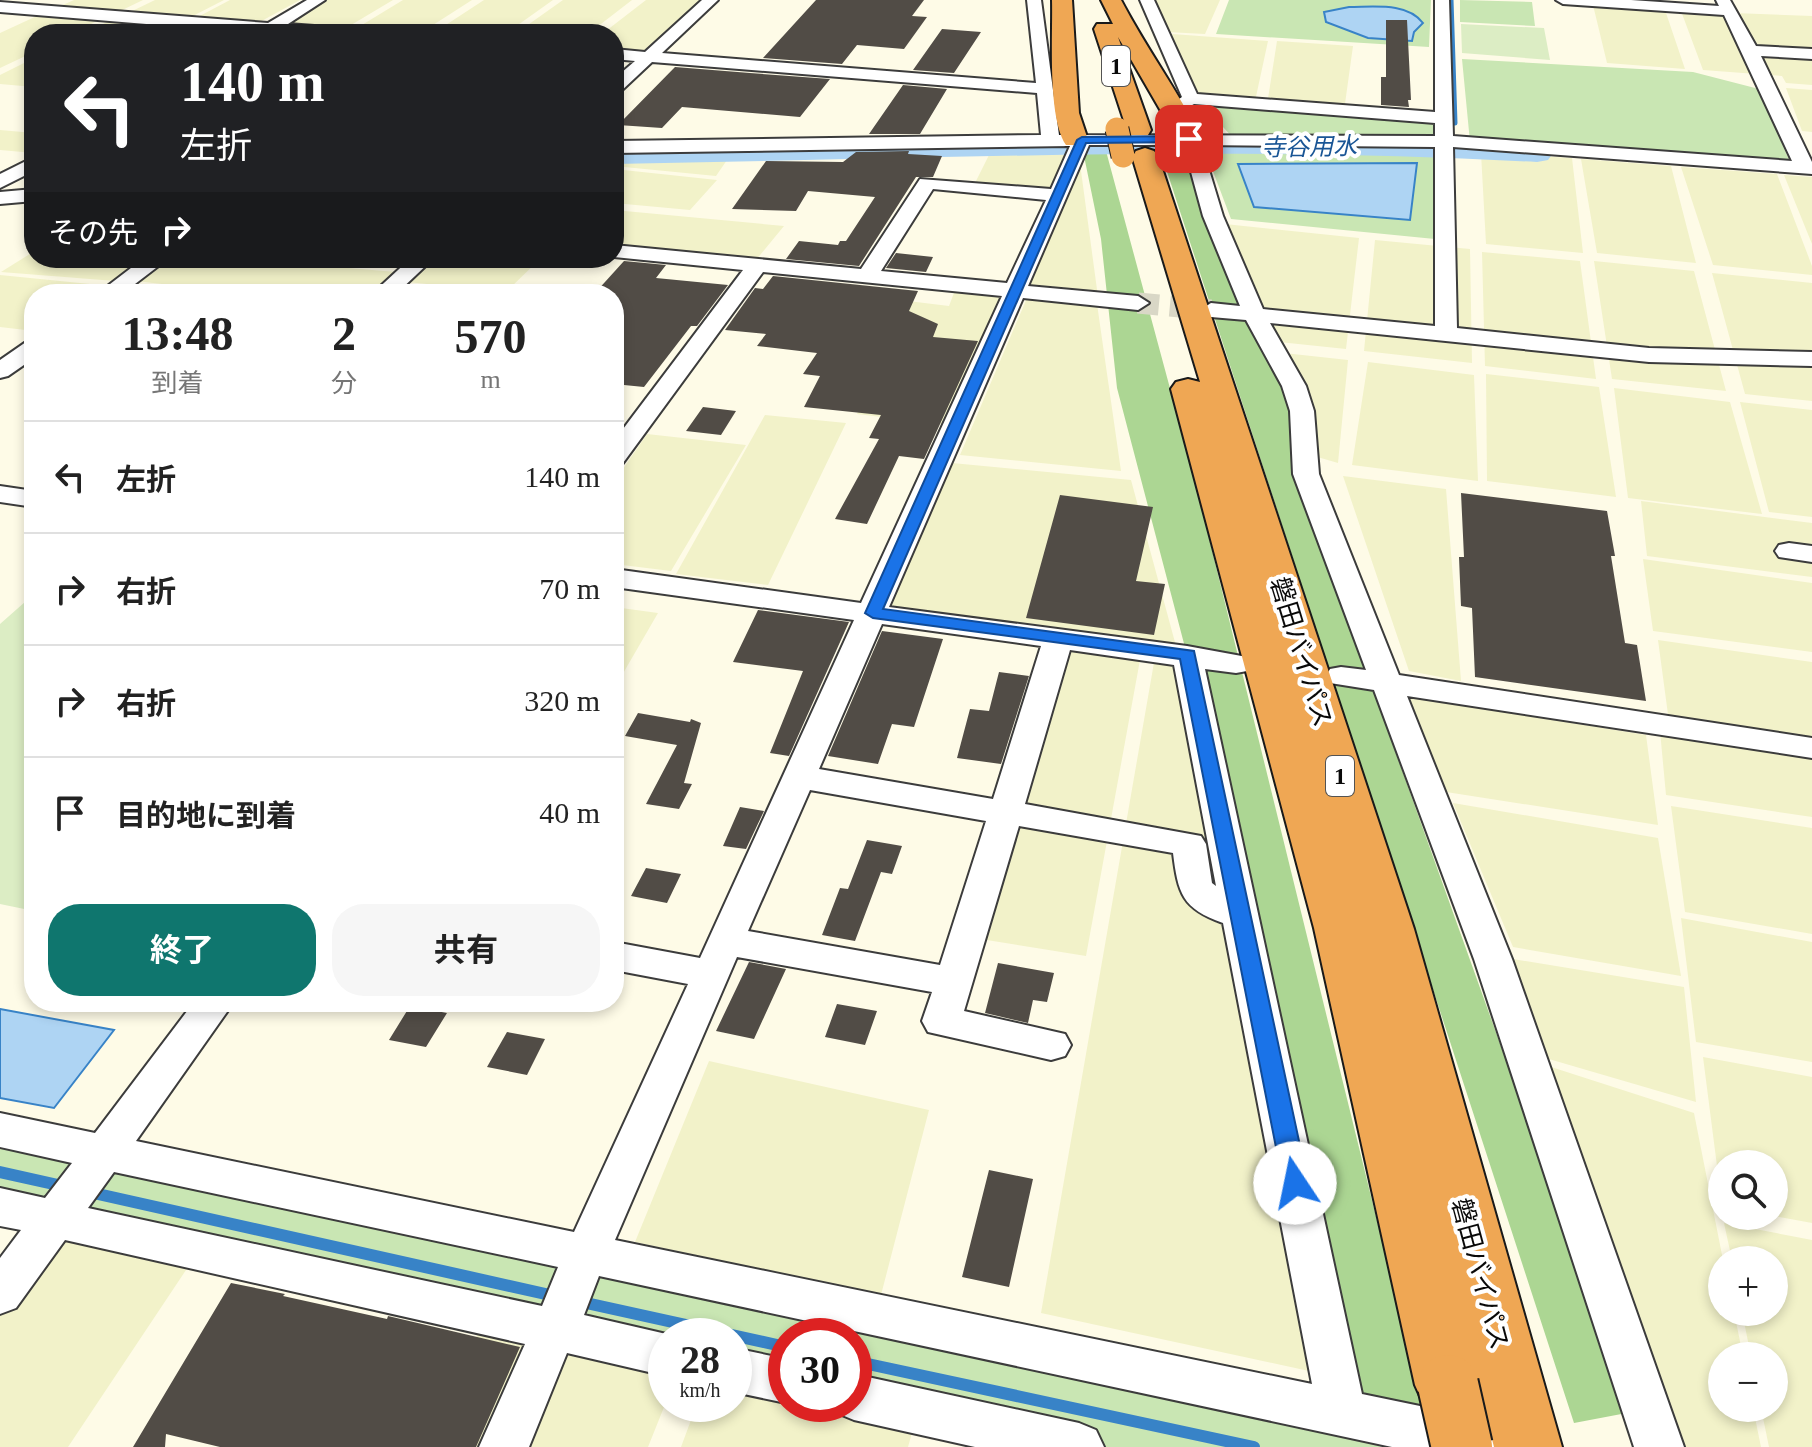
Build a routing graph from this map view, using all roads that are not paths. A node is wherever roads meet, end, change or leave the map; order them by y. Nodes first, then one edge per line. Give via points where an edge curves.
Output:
1 (318, 0) edge
2 (711, 0) edge
3 (1034, 0) edge
4 (1062, 0) edge
5 (1077, 0) edge
6 (1096, 0) edge
7 (1111, 0) edge
8 (1147, 0) edge
9 (1442, 0) edge
10 (1563, 0) edge
11 (1726, 6) edge
12 (0, 7) edge
13 (188, 24) edge
14 (277, 24) edge
15 (1750, 50) junction
16 (1812, 54) edge
17 (624, 55) edge
18 (648, 57) junction
19 (624, 79) edge
20 (1045, 89) junction
21 (1182, 103) junction
22 (1444, 135) junction
23 (1051, 140) junction
24 (1131, 143) junction
25 (1078, 145) junction
26 (1191, 145) junction
27 (624, 147) edge
28 (24, 169) edge
29 (1810, 171) edge
30 (0, 182) edge
31 (1056, 195) junction
32 (24, 196) edge
33 (0, 198) edge
34 (24, 206) edge
35 (0, 208) edge
36 (624, 252) edge
37 (757, 266) junction
38 (144, 268) edge
39 (412, 268) edge
40 (867, 276) junction
41 (122, 284) edge
42 (394, 284) edge
43 (1014, 291) junction
44 (1138, 303) tunnel mouth
45 (1211, 310) tunnel mouth
46 (1254, 314) junction
47 (1446, 334) junction
48 (24, 354) edge
49 (1812, 359) edge
50 (0, 371) edge
51 (624, 445) edge
52 (0, 494) edge
53 (24, 498) edge
54 (624, 579) edge
55 (873, 613) junction
56 (1059, 638) junction
57 (1187, 655) junction
58 (1236, 664) dead end
59 (1341, 676) dead end
60 (1387, 683) junction
61 (1812, 748) edge
62 (799, 777) junction
63 (1006, 813) junction
64 (1241, 915) junction
65 (624, 956) edge
66 (719, 958) junction
67 (954, 982) junction
68 (208, 1012) edge
69 (1051, 1045) dead end
70 (0, 1130) edge
71 (105, 1152) junction
72 (0, 1207) edge
73 (56, 1219) junction
74 (586, 1255) junction
75 (0, 1294) edge
76 (554, 1329) junction
77 (648, 1350) edge
78 (872, 1401) edge
79 (1370, 1428) edge
80 (1515, 1432) edge
81 (504, 1447) edge
82 (1079, 1447) edge
83 (1462, 1447) edge
84 (1659, 1447) edge

1 - 14 street
2 - 18 street
3 - 20 street
4 - 25 highway via 1067,113
5 - 24 highway, 磐田バイパス / 1
6 - 24 highway, 磐田バイパス / 1
7 - 21 highway via 1132,42
8 - 21 street
9 - 22 street
10 - 11 street
11 - 15 street
12 - 13 street
15 - 16 street
15 - 29 street
17 - 18 street
18 - 19 street
18 - 20 street
20 - 23 street
21 - 22 street
21 - 26 highway
22 - 26 street
22 - 29 street
22 - 47 street
23 - 25 street
23 - 27 street
24 - 80 highway, 磐田バイパス / 1 via 1389,929
24 - 83 highway, 磐田バイパス / 1, bridge via 1339,928
25 - 26 street
25 - 31 street
26 - 46 street via 1213,216
28 - 30 street
31 - 40 street via 927,183
31 - 43 street
32 - 33 street
34 - 35 street
36 - 37 street
37 - 40 street
37 - 51 street
38 - 41 street
39 - 42 street
40 - 43 street
43 - 44 street
43 - 55 street
45 - 46 street
46 - 47 street
46 - 60 street via 1294,386 1302,411 1306,474
47 - 49 street via 1649,355
48 - 50 street
52 - 53 street
54 - 55 street
55 - 56 street
55 - 62 street
56 - 57 street
56 - 63 street
57 - 58 street
57 - 64 street
59 - 60 street
60 - 61 street
60 - 84 street via 1493,959
62 - 63 street
62 - 66 street
63 - 64 street via 1189,844 1195,888 1219,908
63 - 67 street
64 - 79 street
65 - 66 street
66 - 67 street
66 - 74 street
67 - 69 street via 942,1021
68 - 71 street
70 - 71 street
71 - 73 street
71 - 74 street
72 - 73 street
73 - 75 street
73 - 76 street
74 - 76 street
74 - 79 street
76 - 77 street
76 - 81 street
78 - 82 street
79 - 80 street

